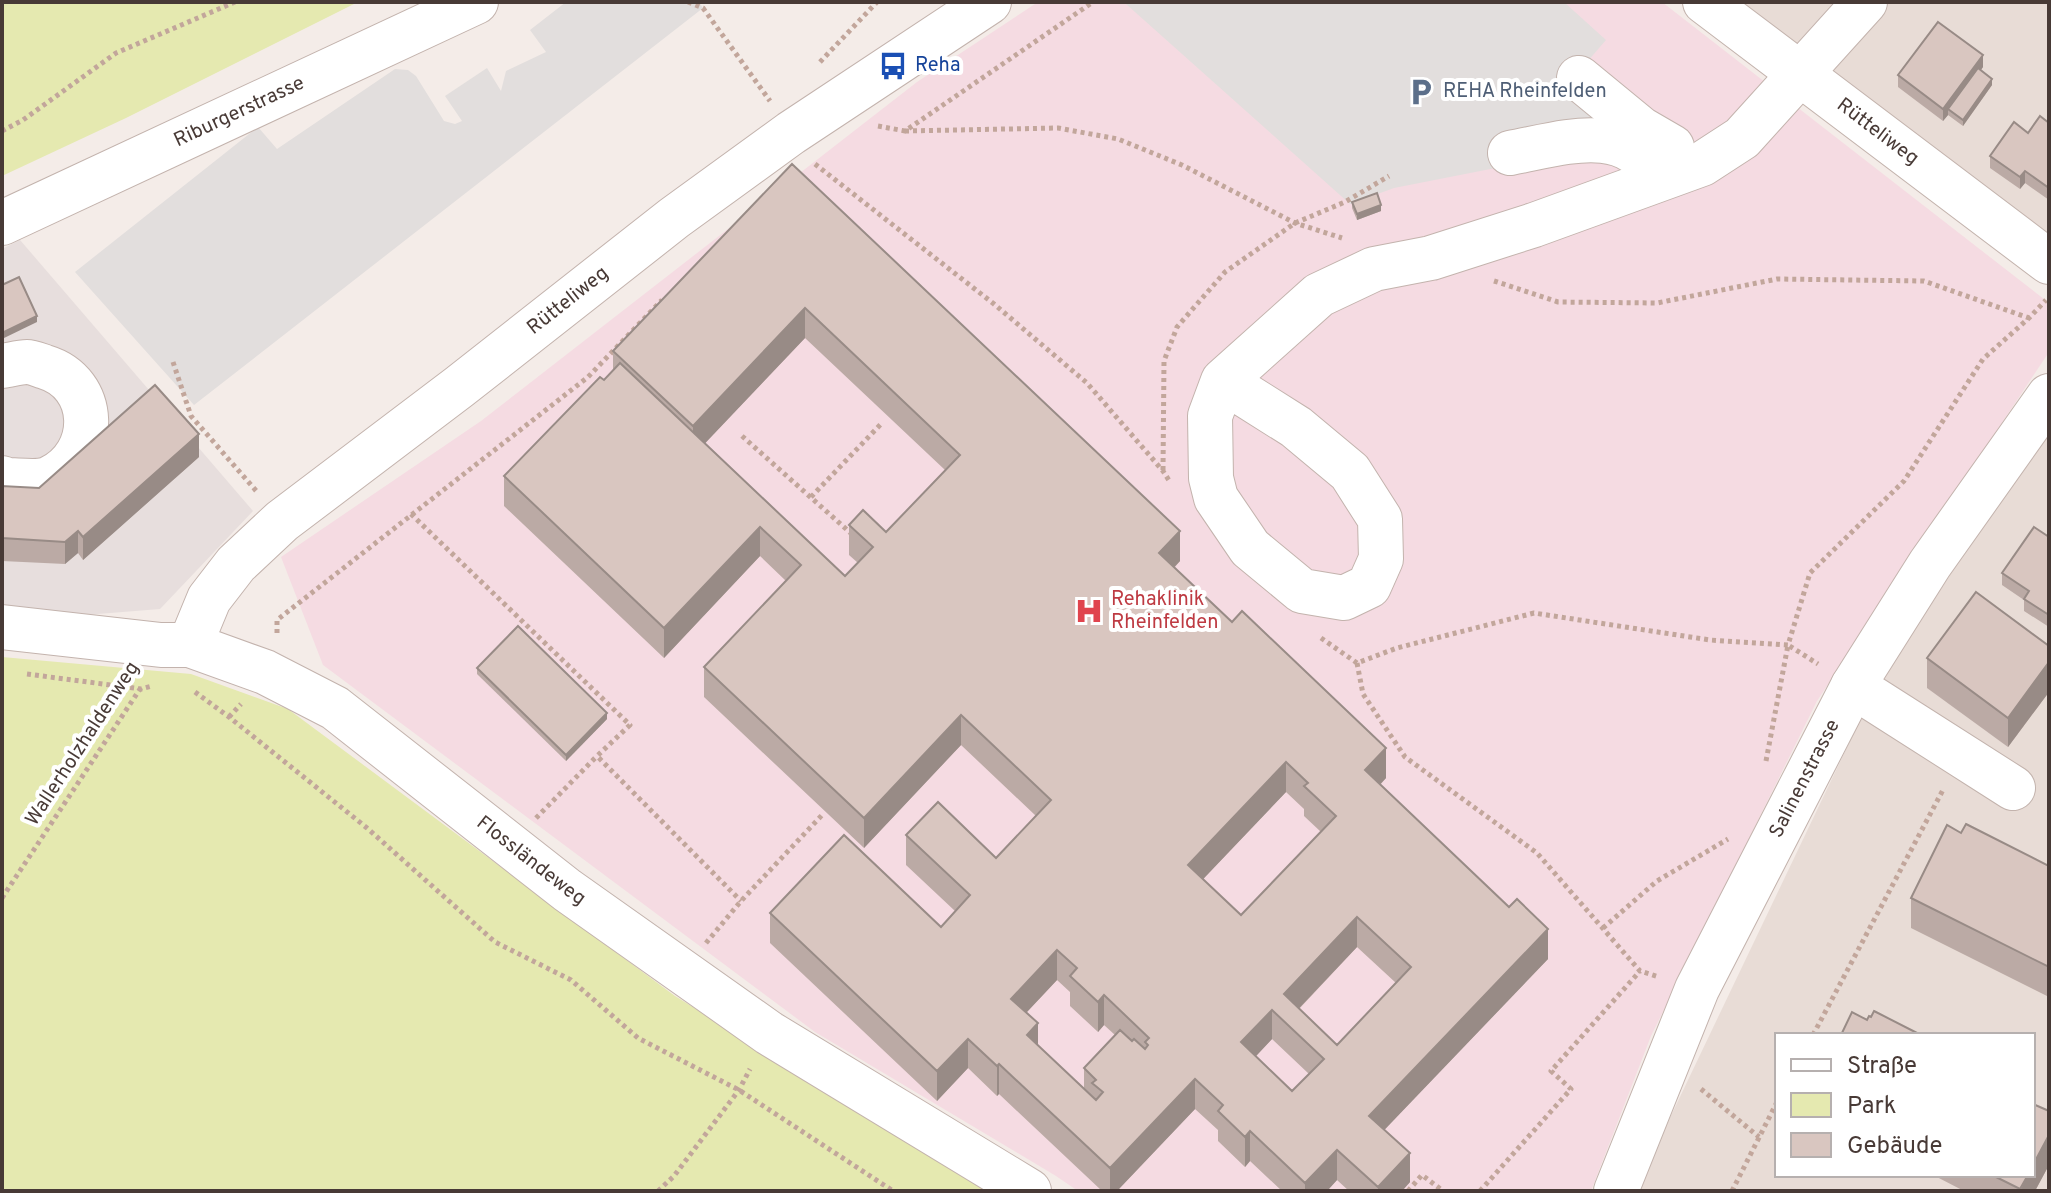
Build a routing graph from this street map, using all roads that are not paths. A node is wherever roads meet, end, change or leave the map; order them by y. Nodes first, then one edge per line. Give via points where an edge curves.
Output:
1 (476, 2) edge
2 (989, 2) edge
3 (1705, 2) edge
4 (1865, 2) edge
5 (1800, 72) junction
6 (1579, 78) dead end
7 (1510, 153) dead end
8 (1702, 164) junction
9 (1656, 180) junction
10 (2, 223) edge
11 (2049, 262) edge
12 (2, 366) edge
13 (1223, 381) junction
14 (2049, 396) edge
15 (2, 478) edge
16 (2, 627) edge
17 (169, 658) junction
18 (1853, 686) junction
19 (2013, 788) dead end
20 (1029, 1191) edge
21 (1616, 1191) edge

1 - 10 street, Riburgerstrasse
2 - 17 street, Rütteliweg via 783,120 674,218 282,521 236,564
3 - 5 street, Rütteliweg
4 - 5 street
5 - 8 street via 1742,138
5 - 11 street, Rütteliweg
6 - 8 street via 1641,129
7 - 9 street via 1585,140 1611,142 1642,157
8 - 9 street
9 - 13 street via 1431,258 1374,269 1319,295
12 - 15 street via 28,361 59,371 83,401 87,423 82,447 48,479
13 - 13 street via 1210,416 1211,478 1216,498 1250,548 1302,591 1344,598 1369,586 1381,559 1380,519 1350,472 1296,427
14 - 18 street, Salinenstrasse via 1930,564
16 - 17 street, Flossländeweg
17 - 20 street, Flossländeweg via 265,672 335,708 567,890 769,1033
18 - 19 street
18 - 21 street, Salinenstrasse via 1697,989

